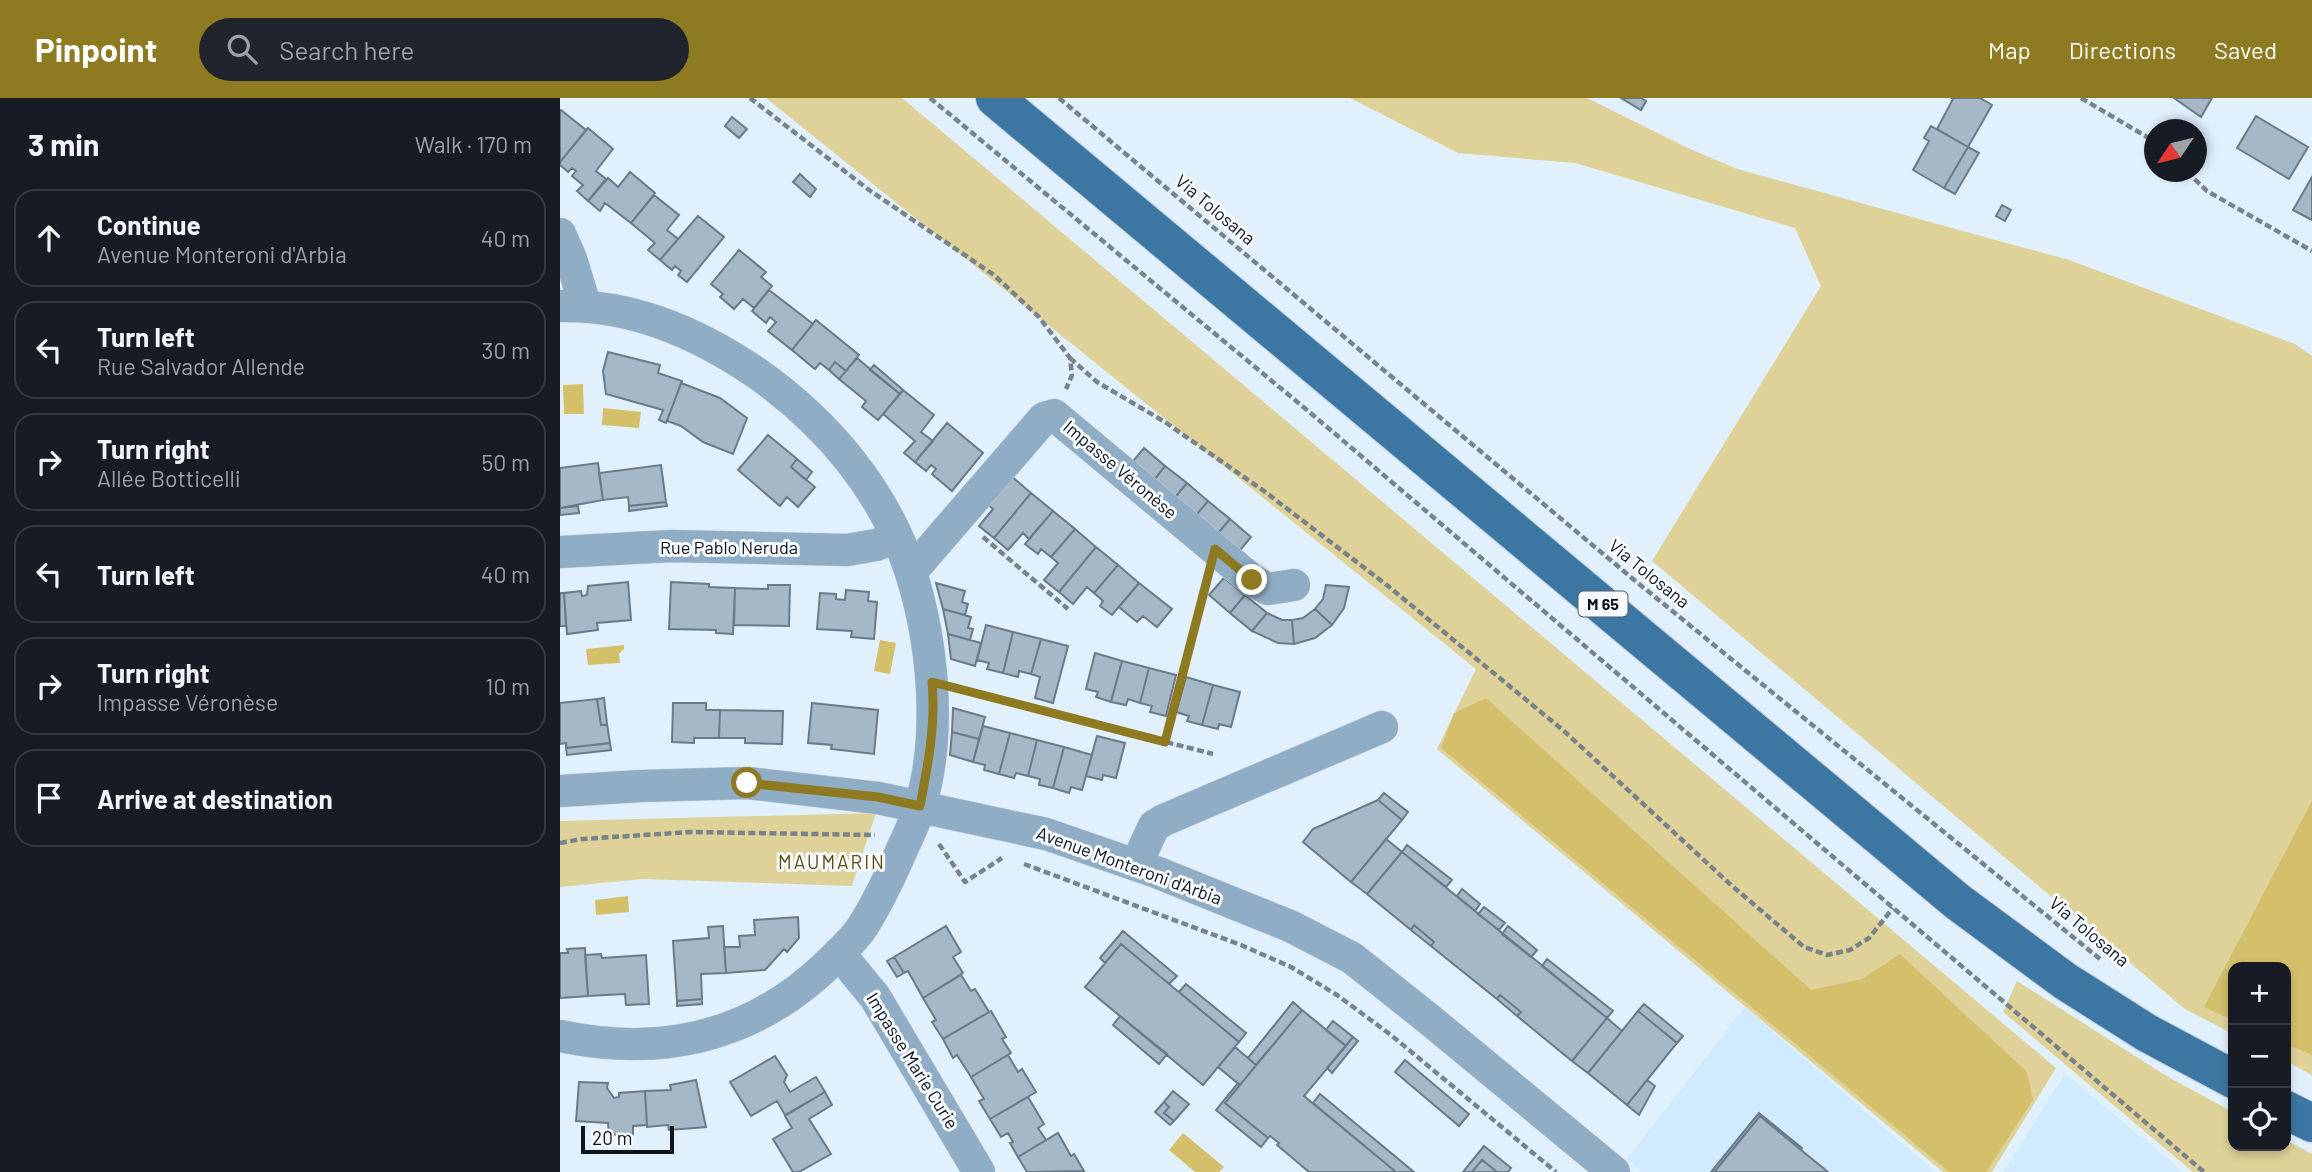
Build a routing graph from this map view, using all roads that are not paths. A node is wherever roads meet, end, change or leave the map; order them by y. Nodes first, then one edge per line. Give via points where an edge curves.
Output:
1 (995, 98) edge
2 (560, 234) edge
3 (573, 305) edge
4 (896, 538) junction
5 (560, 552) edge
6 (911, 572) junction
7 (1294, 585) dead end
8 (1382, 727) dead end
9 (560, 791) edge
10 (920, 806) junction
11 (1136, 865) junction
12 (839, 953) junction
13 (560, 1036) edge
14 (2228, 1076) edge
15 (979, 1172) edge
16 (1614, 1172) edge

1 - 14 main road, M 65 via 1958,902 2065,981
2 - 3 street via 572,259
3 - 4 street via 645,317 708,342 787,395 825,430 859,472
4 - 5 street, Rue Pablo Neruda via 847,550 671,546
4 - 6 street
6 - 7 street, Impasse Véronèse via 1044,418 1054,415 1252,580 1268,589
6 - 10 street via 928,643 933,697 929,763
8 - 11 street via 1164,820 1154,827
9 - 10 street, Avenue Monteroni d'Arbia via 747,783
10 - 11 street, Avenue Monteroni d'Arbia via 1046,834
10 - 12 street via 883,892
11 - 16 street, Avenue Monteroni d'Arbia via 1290,926 1352,958
12 - 13 street via 783,1000 718,1032 646,1045
12 - 15 street, Impasse Marie Curie via 875,997

